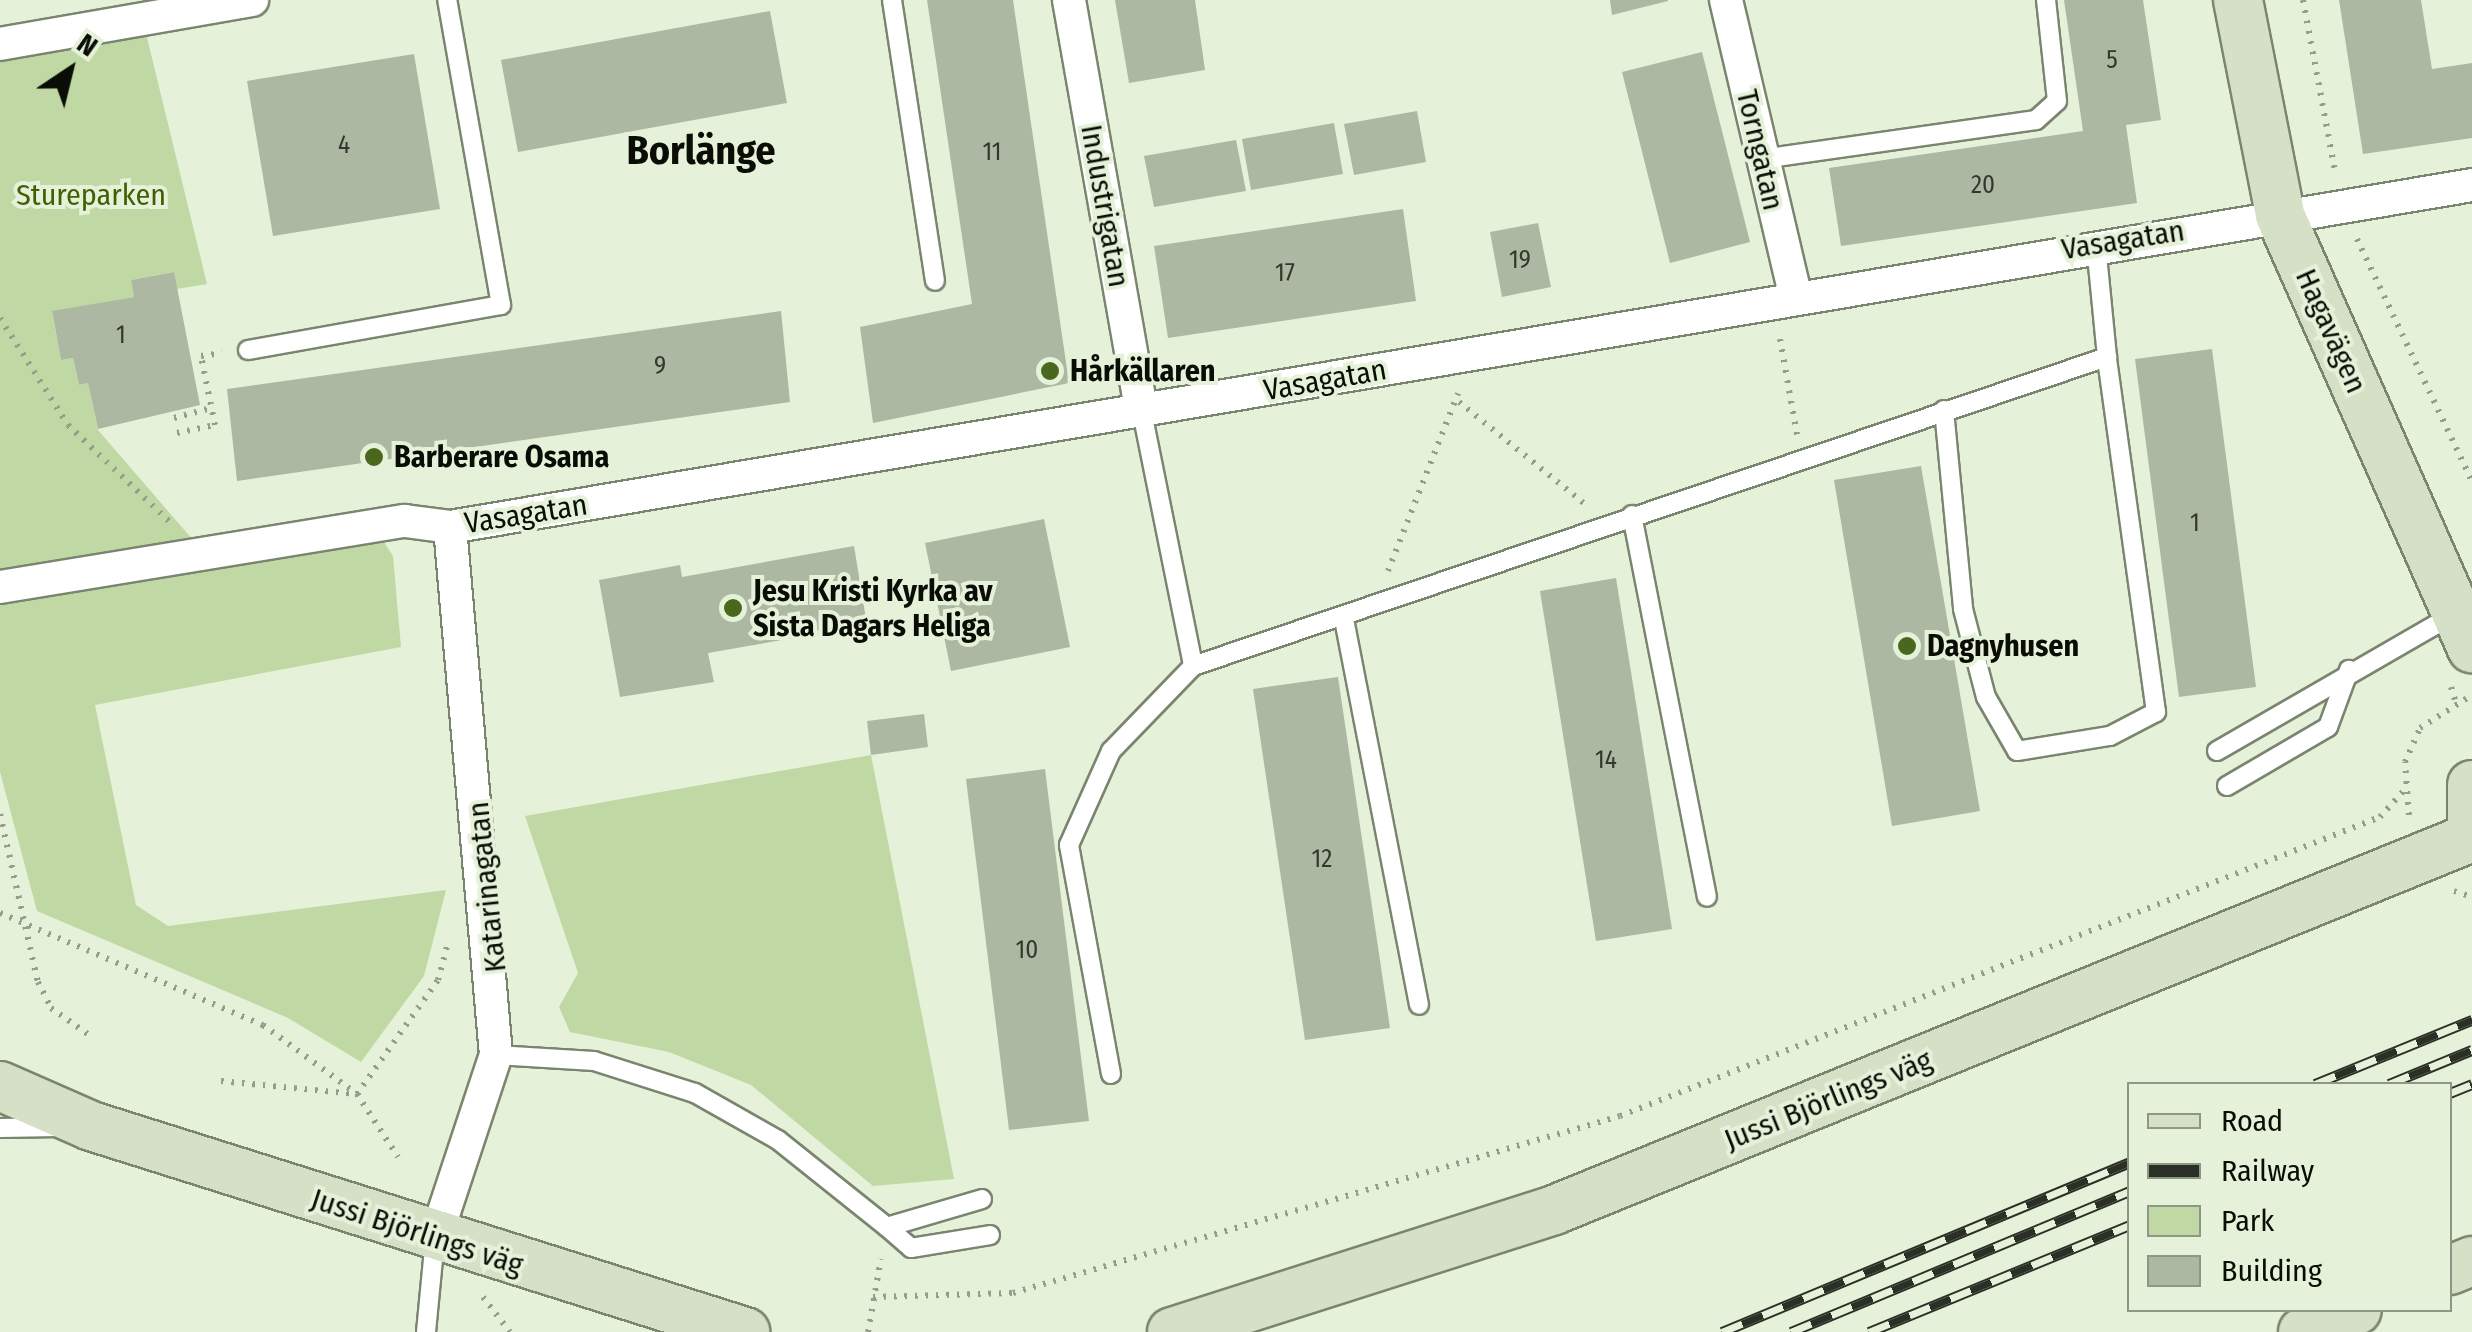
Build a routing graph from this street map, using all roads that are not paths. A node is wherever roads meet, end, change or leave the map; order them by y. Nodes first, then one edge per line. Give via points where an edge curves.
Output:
1 (252, 0) edge
2 (446, 0) edge
3 (892, 0) edge
4 (1069, 0) edge
5 (1726, 0) edge
6 (2046, 0) edge
7 (2238, 0) edge
8 (0, 44) edge
9 (1762, 159) junction
10 (2472, 185) edge
11 (2280, 214) junction
12 (2096, 244) junction
13 (935, 281) dead end
14 (1785, 301) junction
15 (248, 350) road end
16 (2107, 357) junction
17 (1944, 410) junction
18 (1142, 412) junction
19 (1632, 514) junction
20 (450, 527) junction
21 (0, 587) edge
22 (1344, 618) junction
23 (2464, 630) edge
24 (1193, 666) junction
25 (2350, 670) junction
26 (2216, 750) dead end
27 (2227, 786) dead end
28 (2472, 786) edge
29 (2472, 826) edge
30 (2472, 837) edge
31 (1707, 896) dead end
32 (1420, 1005) dead end
33 (496, 1055) junction
34 (1111, 1074) dead end
35 (0, 1086) edge
36 (0, 1110) edge
37 (91, 1126) junction
38 (0, 1128) edge
39 (982, 1199) dead end
40 (887, 1227) junction
41 (990, 1234) dead end
42 (436, 1239) junction
43 (2352, 1312) edge
44 (426, 1332) edge
45 (744, 1332) edge
46 (1172, 1332) edge
47 (2303, 1332) edge

1 - 8 street
2 - 15 lane via 502,305
3 - 13 lane
4 - 18 street, Industrigatan
5 - 9 street, Torngatan
6 - 9 lane via 2057,101 2036,120
7 - 11 street, Hagavägen
9 - 14 street, Torngatan
10 - 11 street, Vasagatan
11 - 12 street, Vasagatan
11 - 23 street, Hagavägen
12 - 14 street, Vasagatan
12 - 16 lane
14 - 18 street, Vasagatan
16 - 17 lane
16 - 17 lane via 2156,712 2110,736 2017,750 1986,697 1963,609
17 - 19 lane
18 - 20 street, Vasagatan
18 - 24 lane
19 - 22 lane
19 - 31 lane
20 - 21 street, Vasagatan via 406,520
20 - 33 street, Katarinagatan
22 - 24 lane
22 - 32 lane
23 - 25 lane
24 - 34 lane via 1111,751 1069,844
25 - 26 lane
25 - 27 lane via 2328,727
28 - 29 street
30 - 46 street, Jussi Björlings väg via 1554,1210
33 - 40 lane via 594,1061 695,1093 778,1140
33 - 42 street, Katarinagatan
35 - 37 street, Jussi Björlings väg
36 - 37 street, Jussi Björlings väg
37 - 38 lane
37 - 42 street, Jussi Björlings väg
39 - 40 lane
40 - 41 lane via 911,1248
42 - 44 lane
42 - 45 street, Jussi Björlings väg
43 - 47 street

